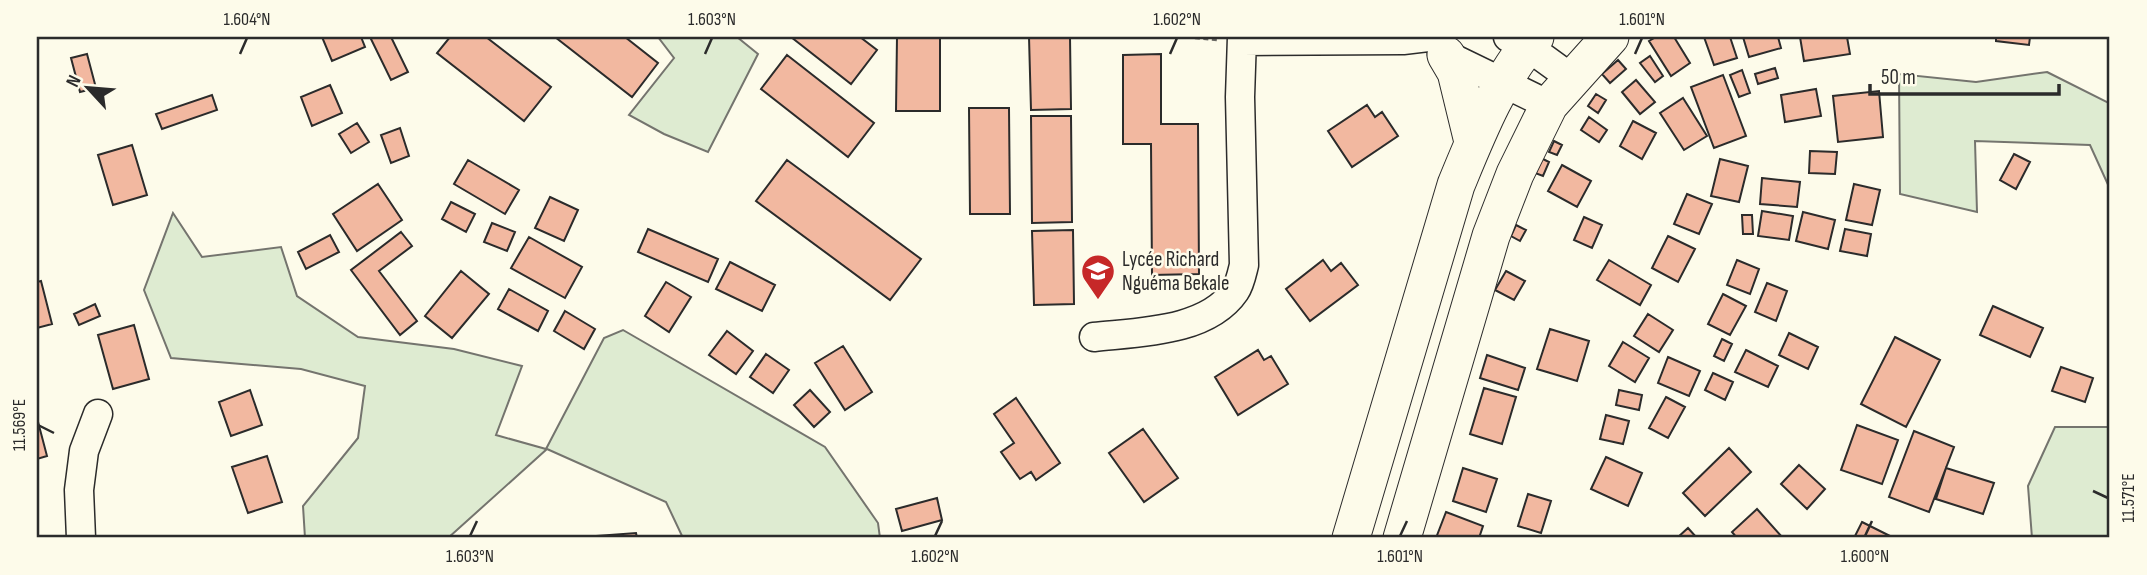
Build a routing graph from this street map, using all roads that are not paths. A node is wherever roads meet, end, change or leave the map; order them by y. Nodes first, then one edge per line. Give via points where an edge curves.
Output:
1 (1610, 37) edge
2 (1242, 39) edge
3 (1523, 40) edge
4 (1430, 44) edge
5 (1503, 84) junction
6 (1560, 92) junction
7 (1473, 142) junction
8 (1094, 337) dead end
9 (98, 414) dead end
10 (80, 538) edge
11 (1351, 538) edge
12 (1402, 538) edge

1 - 6 main road
2 - 4 street
2 - 8 street via 1244,265 1237,289 1221,307 1174,328
3 - 5 main road
3 - 6 street
4 - 5 street
4 - 7 main road via 1455,72
5 - 6 street
5 - 7 main road
6 - 12 main road via 1516,174 1491,236
7 - 11 main road via 1456,185
9 - 10 street via 84,451

